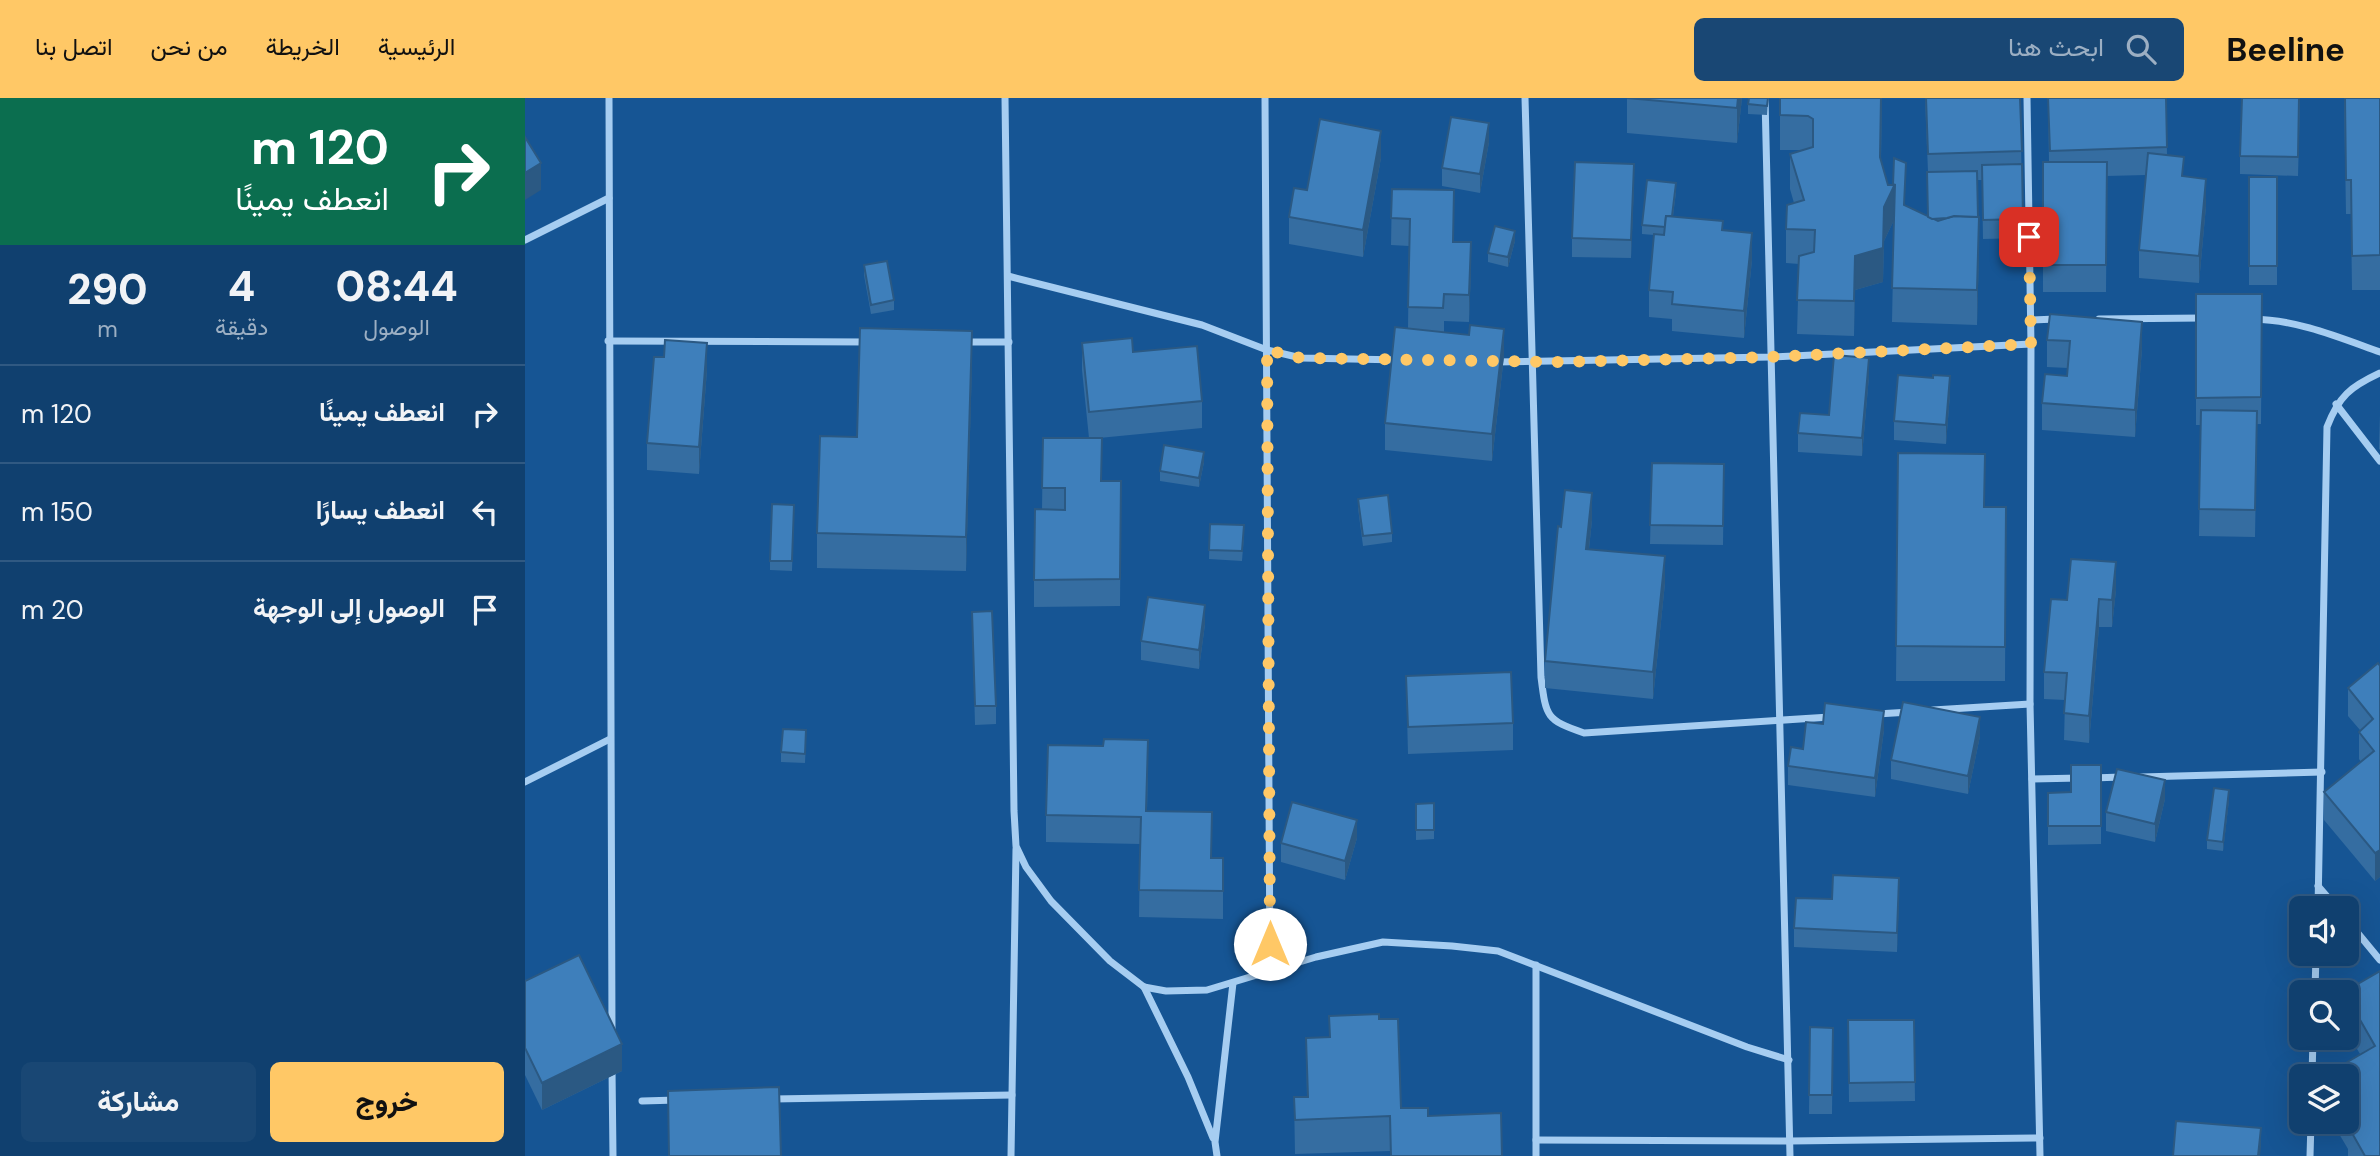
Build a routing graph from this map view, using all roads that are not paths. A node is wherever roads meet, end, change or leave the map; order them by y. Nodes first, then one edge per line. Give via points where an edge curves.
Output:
1 (609, 98) edge
2 (1005, 98) edge
3 (1265, 98) edge
4 (1525, 98) edge
5 (1765, 98) edge
6 (2027, 98) edge
7 (608, 198) junction
8 (525, 240) edge
9 (1008, 276) junction
10 (2217, 318) edge
11 (2242, 318) edge
12 (2071, 319) edge
13 (2084, 319) edge
14 (2030, 320) junction
15 (608, 341) junction
16 (870, 342) edge
17 (953, 342) edge
18 (1009, 342) junction
19 (2031, 344) junction
20 (1267, 350) junction
21 (2380, 352) edge
22 (1770, 357) junction
23 (1410, 360) edge
24 (1492, 362) edge
25 (1532, 363) junction
26 (2380, 373) edge
27 (2336, 404) junction
28 (2380, 461) edge
29 (2030, 704) junction
30 (1864, 715) edge
31 (1837, 716) edge
32 (1781, 720) junction
33 (610, 739) junction
34 (2322, 772) junction
35 (2032, 779) junction
36 (525, 782) edge
37 (1016, 846) junction
38 (2318, 886) junction
39 (2318, 896) edge
40 (2327, 896) edge
41 (2359, 935) edge
42 (2380, 960) edge
43 (1536, 965) junction
44 (1270, 971) junction
45 (1233, 983) junction
46 (1144, 986) junction
47 (612, 1045) edge
48 (612, 1059) edge
49 (1789, 1060) junction
50 (1012, 1095) junction
51 (765, 1099) edge
52 (683, 1100) edge
53 (642, 1101) dead end
54 (2311, 1134) edge
55 (2040, 1138) junction
56 (1536, 1140) junction
57 (1790, 1141) junction
58 (1215, 1142) junction
59 (613, 1156) edge
60 (1011, 1156) edge
61 (1217, 1156) edge
62 (1536, 1156) edge
63 (1790, 1156) edge
64 (2040, 1156) edge
65 (2310, 1156) edge

1 - 7 street
2 - 9 street
3 - 20 street
4 - 25 street
5 - 22 street
6 - 14 street
7 - 8 street
7 - 15 street
9 - 18 street
9 - 20 street via 1202,325
10 - 13 street
11 - 21 street via 2279,319
12 - 14 street
14 - 19 street
15 - 16 street
15 - 33 street
17 - 18 street
18 - 37 street
19 - 22 street
19 - 29 street
20 - 23 street via 1301,358
20 - 44 street
22 - 25 street
22 - 32 street
24 - 25 street
25 - 32 street via 1545,709 1558,724 1584,733
26 - 27 street via 2355,384
27 - 28 street
27 - 34 street via 2327,427
29 - 30 street
29 - 35 street
31 - 32 street
32 - 49 street
33 - 36 street
33 - 47 street
34 - 35 street
34 - 38 street
35 - 55 street
37 - 46 street via 1051,901 1110,961
37 - 50 street
38 - 39 street
38 - 40 street
41 - 42 street
43 - 44 street via 1498,951 1383,942
43 - 49 street
43 - 56 street
44 - 45 street
45 - 46 street via 1207,990 1166,991
45 - 58 street
46 - 58 street
48 - 59 street
49 - 57 street
50 - 51 street
50 - 60 street
52 - 53 street
54 - 65 street
55 - 57 street
55 - 64 street
56 - 57 street
56 - 62 street
57 - 63 street
58 - 61 street

